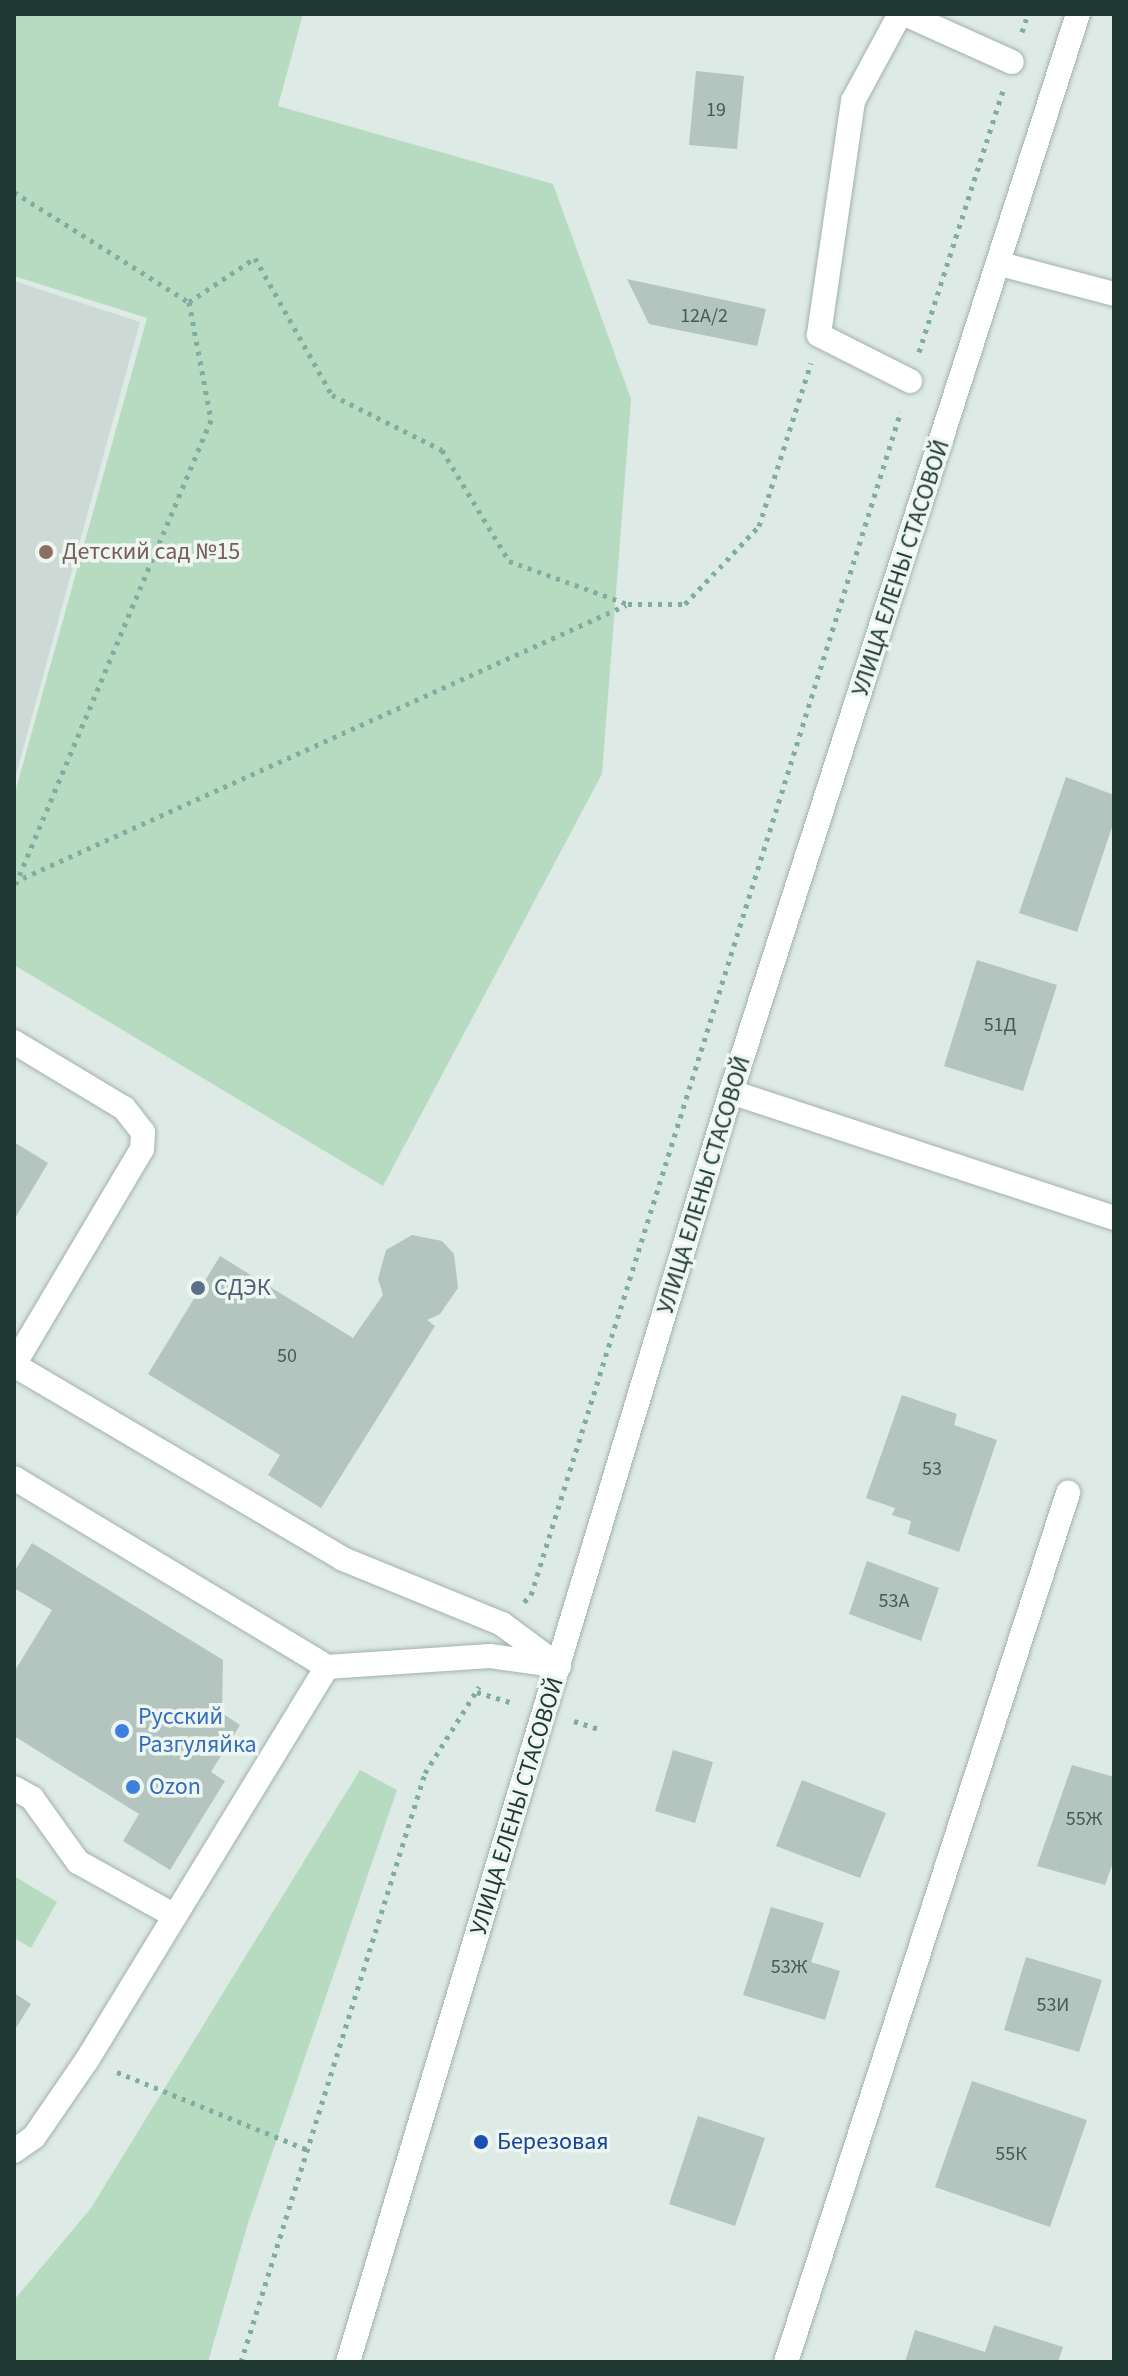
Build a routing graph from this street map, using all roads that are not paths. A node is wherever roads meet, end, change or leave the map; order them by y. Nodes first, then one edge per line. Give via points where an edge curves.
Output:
1 (902, 14) edge
2 (1078, 14) edge
3 (1012, 62) road end
4 (1000, 264) junction
5 (1114, 294) edge
6 (910, 381) road end
7 (14, 1042) edge
8 (731, 1092) junction
9 (1114, 1218) edge
10 (14, 1365) edge
11 (14, 1478) edge
12 (1068, 1493) dead end
13 (559, 1666) junction
14 (327, 1667) junction
15 (14, 1788) edge
16 (175, 1916) junction
17 (14, 2151) edge
18 (348, 2362) edge
19 (786, 2362) edge

1 - 3 street
1 - 6 street via 853,101 819,335
2 - 4 street, УЛИЦА ЕЛЕНЫ СТАСОВОЙ
4 - 5 street
4 - 8 street, УЛИЦА ЕЛЕНЫ СТАСОВОЙ
7 - 10 street via 124,1108 143,1132 142,1149
8 - 9 street
8 - 13 street, УЛИЦА ЕЛЕНЫ СТАСОВОЙ
10 - 13 street via 343,1559 502,1624
11 - 14 street
12 - 19 street
13 - 14 street via 490,1656
13 - 18 street, УЛИЦА ЕЛЕНЫ СТАСОВОЙ
14 - 16 street
15 - 16 street via 32,1798 78,1862
16 - 17 street via 87,2060 34,2137

